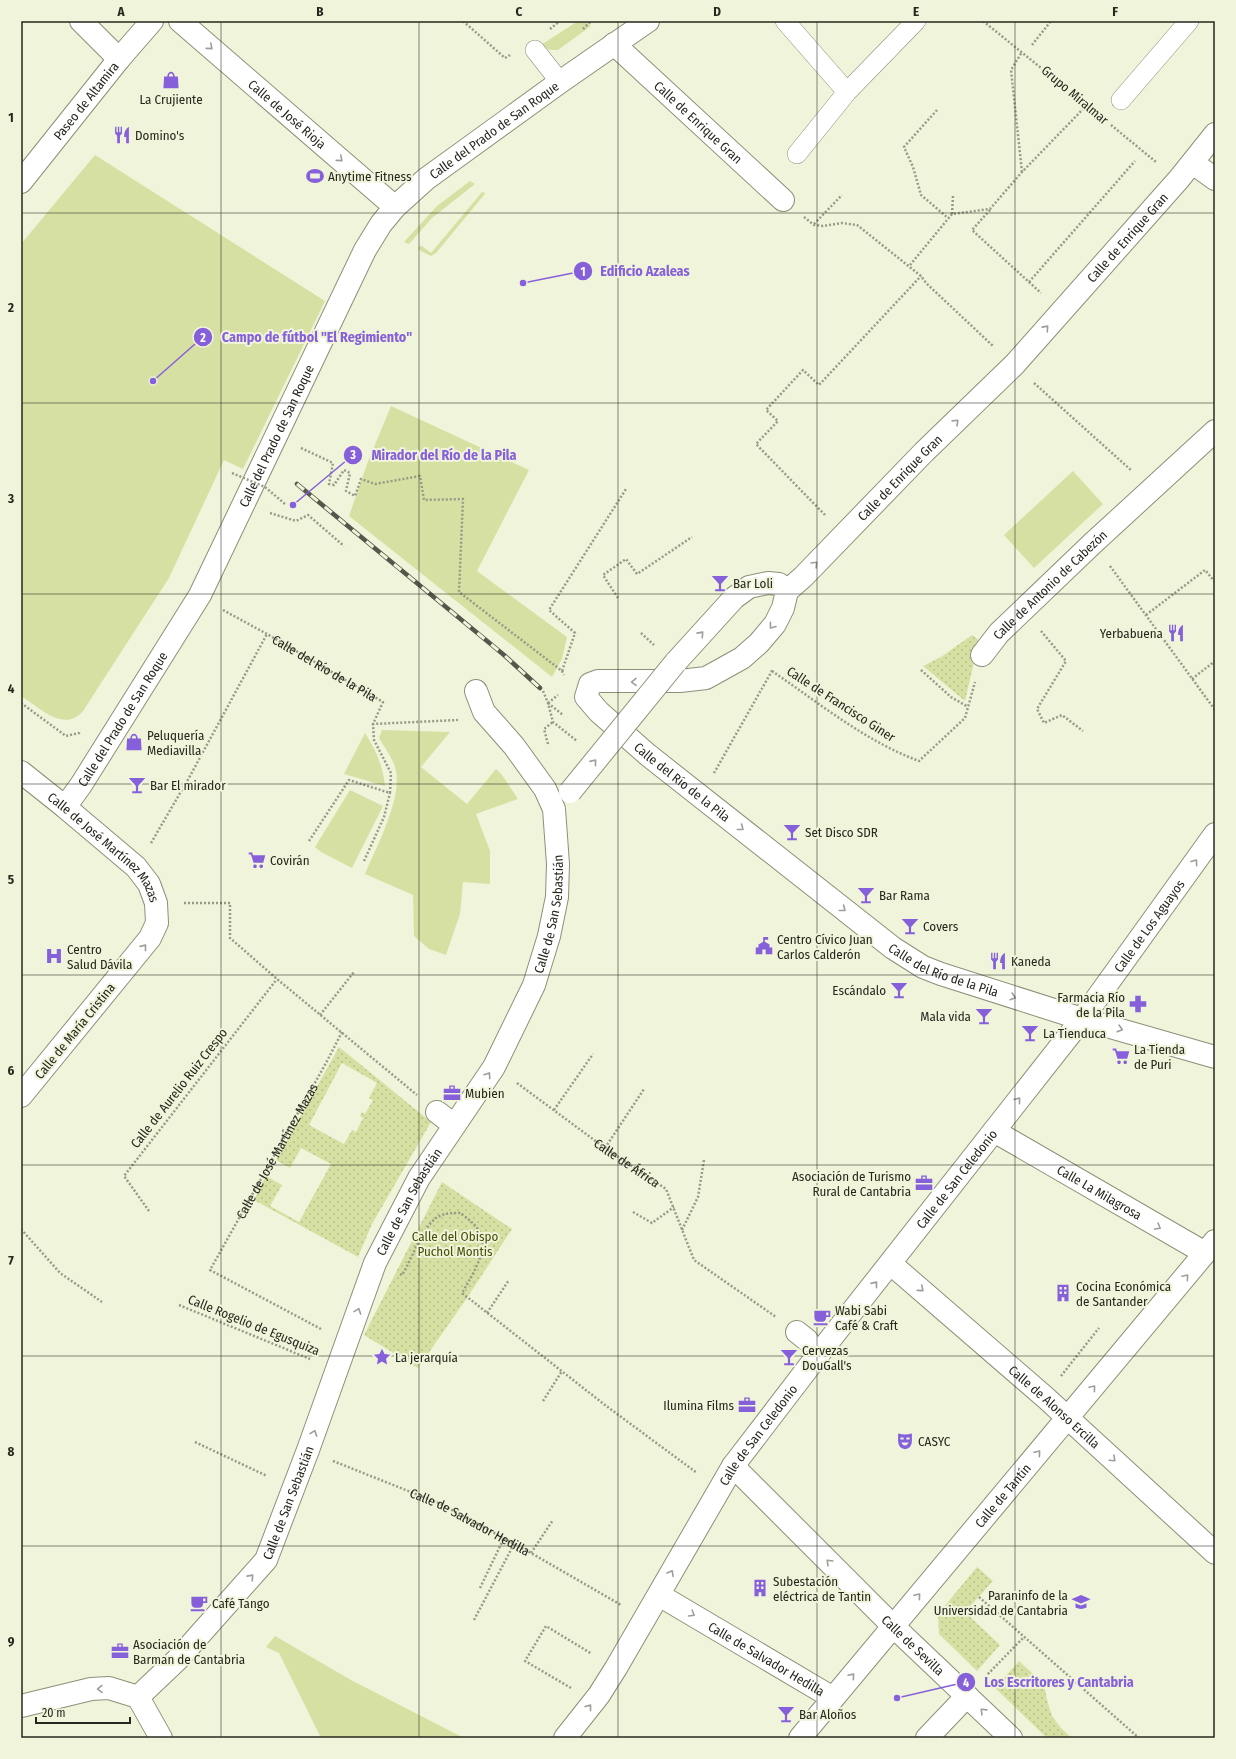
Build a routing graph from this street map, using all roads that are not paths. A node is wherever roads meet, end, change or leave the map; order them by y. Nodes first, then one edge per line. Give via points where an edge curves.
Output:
1 (81, 21) edge
2 (152, 21) edge
3 (180, 21) edge
4 (785, 21) edge
5 (916, 21) edge
6 (1189, 21) edge
7 (636, 24) edge
8 (614, 44) junction
9 (535, 50) dead end
10 (119, 59) junction
11 (560, 82) junction
12 (847, 92) junction
13 (1121, 100) dead end
14 (1215, 134) edge
15 (797, 154) dead end
16 (1193, 163) junction
17 (1215, 179) edge
18 (21, 182) edge
19 (782, 200) dead end
20 (395, 207) junction
21 (1215, 431) edge
22 (787, 590) junction
23 (982, 655) road end
24 (476, 691) dead end
25 (21, 772) edge
26 (66, 807) junction
27 (554, 809) junction
28 (1215, 834) edge
29 (156, 903) joint
30 (1082, 1018) junction
31 (1215, 1057) edge
32 (21, 1096) edge
33 (438, 1112) road end
34 (454, 1125) junction
35 (994, 1131) junction
36 (1212, 1251) edge
37 (891, 1264) junction
38 (1068, 1417) junction
39 (733, 1466) junction
40 (1215, 1553) edge
41 (659, 1595) junction
42 (893, 1626) junction
43 (967, 1696) junction
44 (138, 1697) junction
45 (833, 1698) junction
46 (21, 1706) edge
47 (161, 1738) edge
48 (565, 1738) edge
49 (800, 1738) edge
50 (927, 1738) edge
51 (1011, 1738) edge

1 - 10 street
2 - 10 street, Paseo de Altamira
3 -> 20 street, Calle de José Rioja
4 - 12 lane
5 - 12 lane
6 - 13 lane, Grupo Miralmar
7 - 8 street, Calle del Prado de San Roque
8 - 11 street, Calle del Prado de San Roque
8 - 19 street, Calle de Enrique Gran
9 - 11 lane
10 - 18 street, Paseo de Altamira
11 - 20 street, Calle del Prado de San Roque via 426,179
12 - 15 lane
14 - 16 street, Calle de Enrique Gran
16 - 17 street
22 -> 16 street, Calle de Enrique Gran via 803,577 924,452 1014,365
20 - 26 street, Calle del Prado de San Roque via 381,224 366,250 200,595
21 - 23 street, Calle de Antonio de Cabezón via 999,633
27 -> 22 street, bridge via 675,663 734,598 749,587 768,583 779,584
22 -> 30 street, Calle del Río de la Pila via 783,608 759,643 742,658 706,678 680,681 598,681 590,684 586,697 599,712 648,755 893,948 935,972
24 - 27 street, Calle de San Sebastián via 484,712 514,746 545,789
25 - 26 street, Calle de José Martínez Mazas
26 - 29 street, Calle de José Martínez Mazas via 136,867 149,884
34 -> 27 street, Calle de San Sebastián via 494,1067 534,985 550,936 558,864
30 -> 28 street, Calle de Los Aguayos
32 -> 29 street, Calle de María Cristina via 150,938 157,923
30 -> 31 street, Calle del Río de la Pila
35 -> 30 street, Calle de San Celedonio
33 - 34 street
44 -> 34 street, Calle de San Sebastián via 178,1659 266,1560 375,1263 419,1178
35 -> 36 street, Calle La Milagrosa
35 - 37 street, Calle de San Celedonio
38 -> 36 street, Calle de Tantín
37 -> 38 street, Calle de Alonso Ercilla
39 -> 37 street, Calle de San Celedonio
38 -> 40 street, Calle de Alonso Ercilla
42 -> 38 street, Calle de Tantín
41 -> 39 street, Calle de San Celedonio
42 -> 39 street, Calle de Sevilla
41 -> 45 street, Calle de Salvador Hedilla
48 -> 41 street, Calle de San Celedonio via 599,1695
42 - 43 street, Calle de Sevilla
45 -> 42 street, Calle de Tantín
43 - 50 street
51 -> 43 street, Calle de Sevilla
44 -> 46 street via 109,1688 91,1689
44 - 47 street
45 - 49 street, Calle de Tantín

